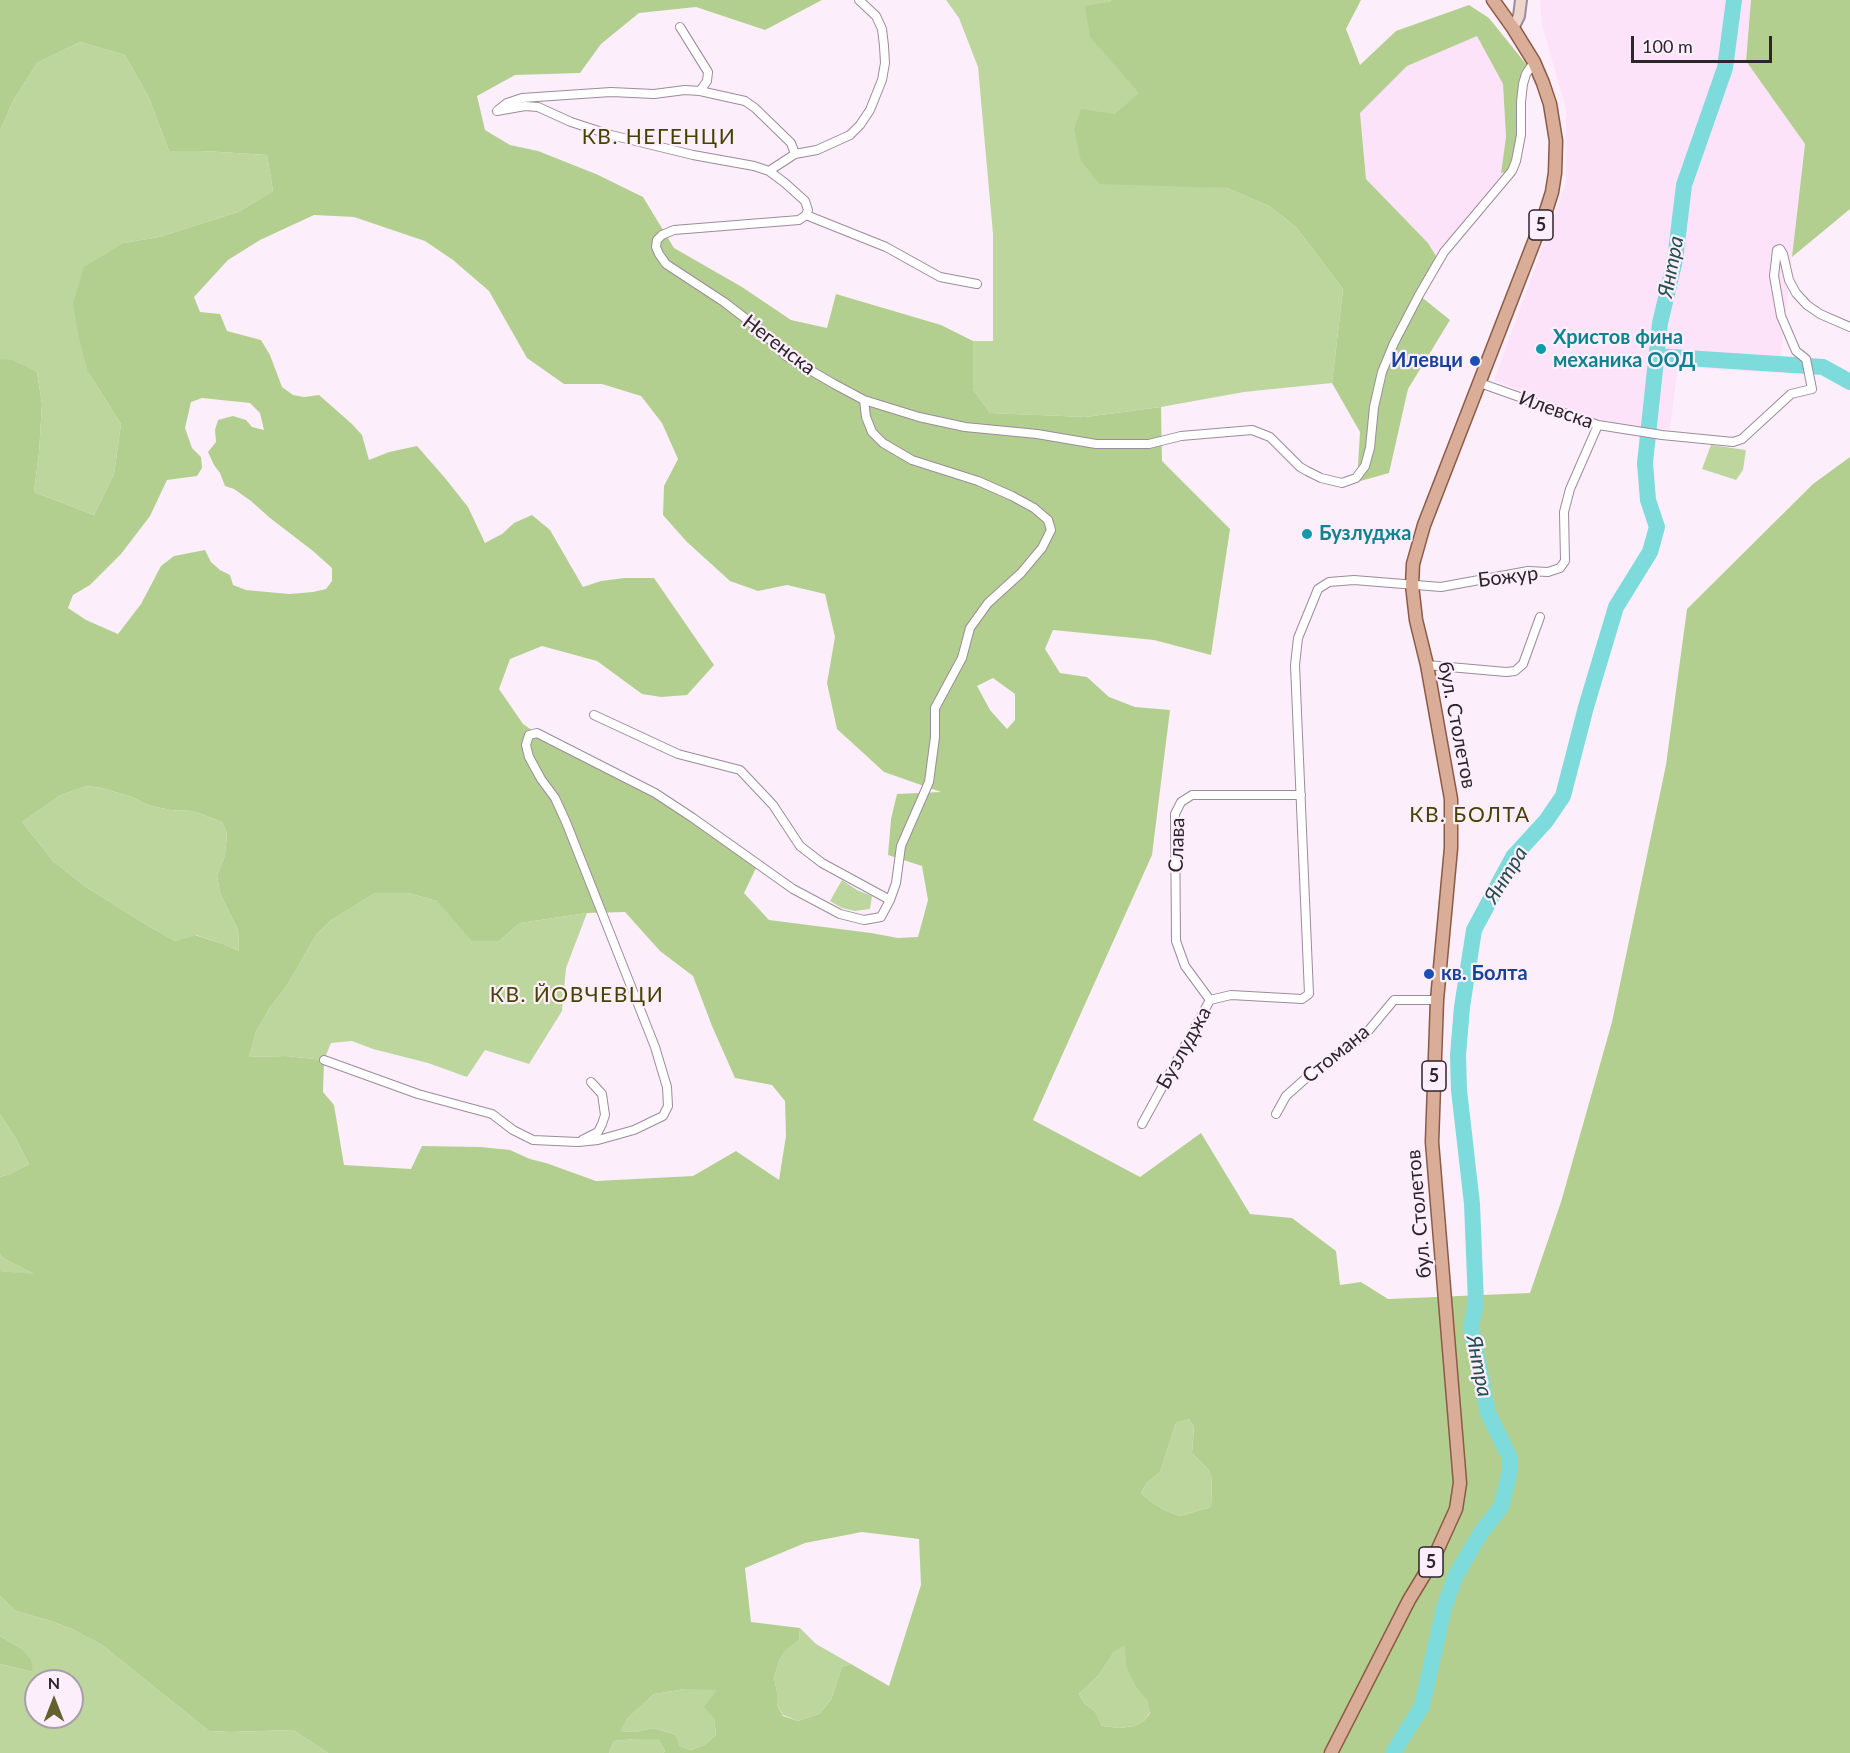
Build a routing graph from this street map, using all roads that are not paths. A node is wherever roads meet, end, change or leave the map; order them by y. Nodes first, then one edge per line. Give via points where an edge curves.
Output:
1 (859, 0) edge
2 (1493, 0) edge
3 (1521, 0) edge
4 (680, 27) dead end
5 (1513, 28) junction
6 (1534, 62) junction
7 (700, 91) junction
8 (795, 154) junction
9 (769, 171) junction
10 (806, 215) junction
11 (978, 284) dead end
12 (1850, 327) edge
13 (1480, 383) junction
14 (864, 400) junction
15 (1598, 425) junction
16 (1413, 585) junction
17 (1540, 617) dead end
18 (1426, 665) junction
19 (594, 715) dead end
20 (1301, 795) junction
21 (890, 900) junction
22 (1210, 1000) junction
23 (1437, 1000) junction
24 (324, 1060) dead end
25 (591, 1082) dead end
26 (1275, 1114) dead end
27 (1142, 1124) dead end
28 (578, 1142) junction
29 (1331, 1753) edge

1 - 8 street via 876,16 882,29 885,63 877,95 850,135 817,150
2 - 5 main road, 5
3 - 5 main road
4 - 7 street via 708,72
5 - 6 main road, 5
6 - 13 main road, бул. Столетов / 5 via 1551,104 1556,141 1552,192
6 - 14 street, Негенска via 1523,84 1521,135 1512,171 1444,252 1415,303 1382,372 1368,458 1361,473 1350,481 1342,483 1307,471 1270,437 1252,430 1189,435 1149,444 1096,444 965,427
7 - 8 street via 745,101 791,143
7 - 9 street via 522,98 497,111 538,107 610,135
8 - 9 street
9 - 10 street via 805,201
10 - 11 street via 886,247 940,277
10 - 14 street, Негенска via 799,219 674,230 662,235 656,247 666,264 724,302 786,356
12 - 15 street, Илевска via 1807,305 1796,293 1783,254 1777,250 1774,276 1781,316 1796,351 1806,359 1812,388 1791,394 1742,439 1733,442
13 - 15 street, Илевска
13 - 16 main road, бул. Столетов / 5 via 1425,525 1413,564
14 - 21 street via 872,432 883,443 912,459 1012,496 1048,520 1051,530 1042,549 988,603 970,628 962,658 935,708 929,782 901,846
15 - 16 street, Божур via 1570,489 1564,512 1565,561 1560,568 1441,587
16 - 18 main road, бул. Столетов / 5
16 - 20 street, Бузлуджа via 1354,580 1329,582 1318,589 1298,638 1295,665
17 - 18 street via 1523,664 1515,671
18 - 23 main road, бул. Столетов / 5 via 1453,822
19 - 21 street via 678,754 740,770 773,805 800,846 822,863
20 - 22 street, Бузлуджа via 1309,994 1302,999 1231,995
20 - 22 street, Слава via 1192,795 1181,802 1175,814 1176,941 1185,966
21 - 28 street via 881,917 864,920 840,914 793,889 655,793 537,733 529,735 529,757 566,822 655,1047 667,1087 668,1106 663,1116 634,1131
22 - 27 street, Бузлуджа
23 - 26 street, Стомана via 1395,1000 1364,1036 1286,1096
23 - 29 main road, бул. Столетов / 5 via 1432,1142 1460,1483 1456,1509 1431,1562
24 - 28 street via 418,1094 492,1114 533,1140
25 - 28 street via 602,1094 604,1115 598,1132

